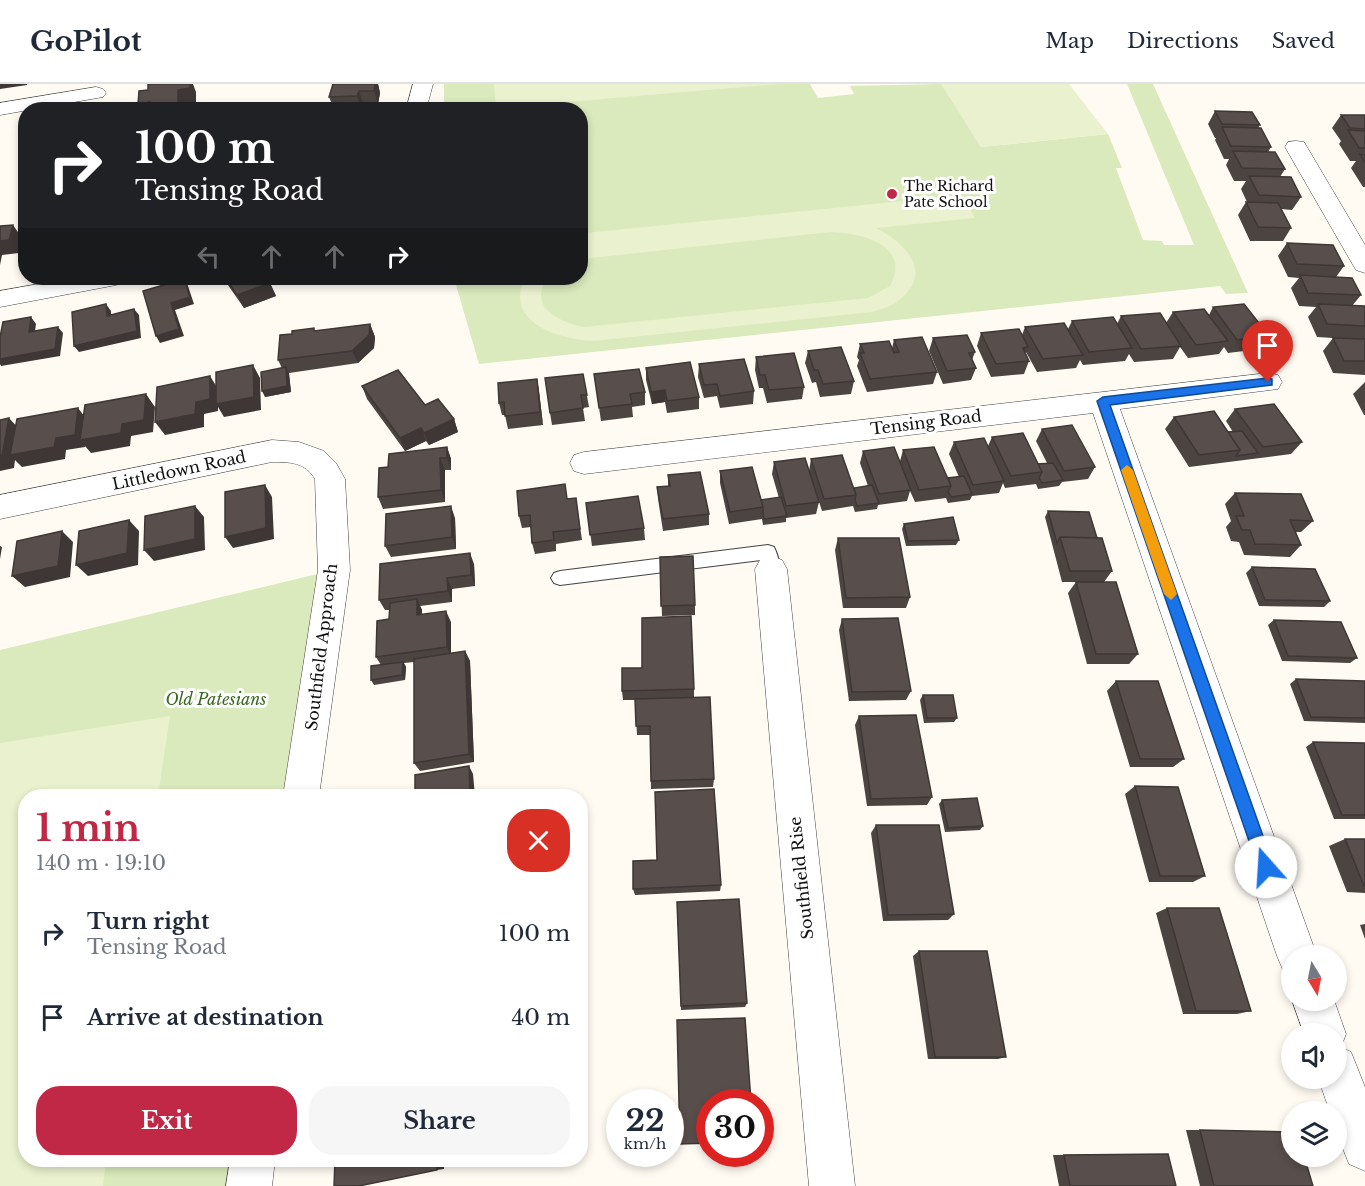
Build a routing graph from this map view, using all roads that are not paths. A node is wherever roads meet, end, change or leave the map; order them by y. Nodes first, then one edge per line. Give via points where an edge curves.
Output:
1 (423, 84) edge
2 (96, 93) dead end
3 (42, 102) edge
4 (419, 102) edge
5 (18, 106) edge
6 (0, 109) edge
7 (1296, 147) dead end
8 (1365, 265) edge
9 (74, 285) edge
10 (0, 299) edge
11 (1268, 382) dead end
12 (1103, 401) junction
13 (584, 463) dead end
14 (332, 496) joint
15 (0, 507) edge
16 (771, 569) joint
17 (560, 578) dead end
18 (302, 789) edge
19 (1293, 945) edge
20 (1344, 1089) edge
21 (1365, 1148) edge
22 (252, 1167) edge
23 (249, 1186) edge
24 (832, 1186) edge

1 - 4 street
2 - 3 street
5 - 6 street
7 - 8 street
9 - 10 street
11 - 12 street, Tensing Road
12 - 13 street, Tensing Road
12 - 19 street
14 - 15 street, Littledown Road via 326,469 317,460 307,454 272,451
14 - 18 street, Southfield Approach via 334,570
16 - 17 lane via 768,552
16 - 24 street, Southfield Rise
20 - 21 street
22 - 23 street

